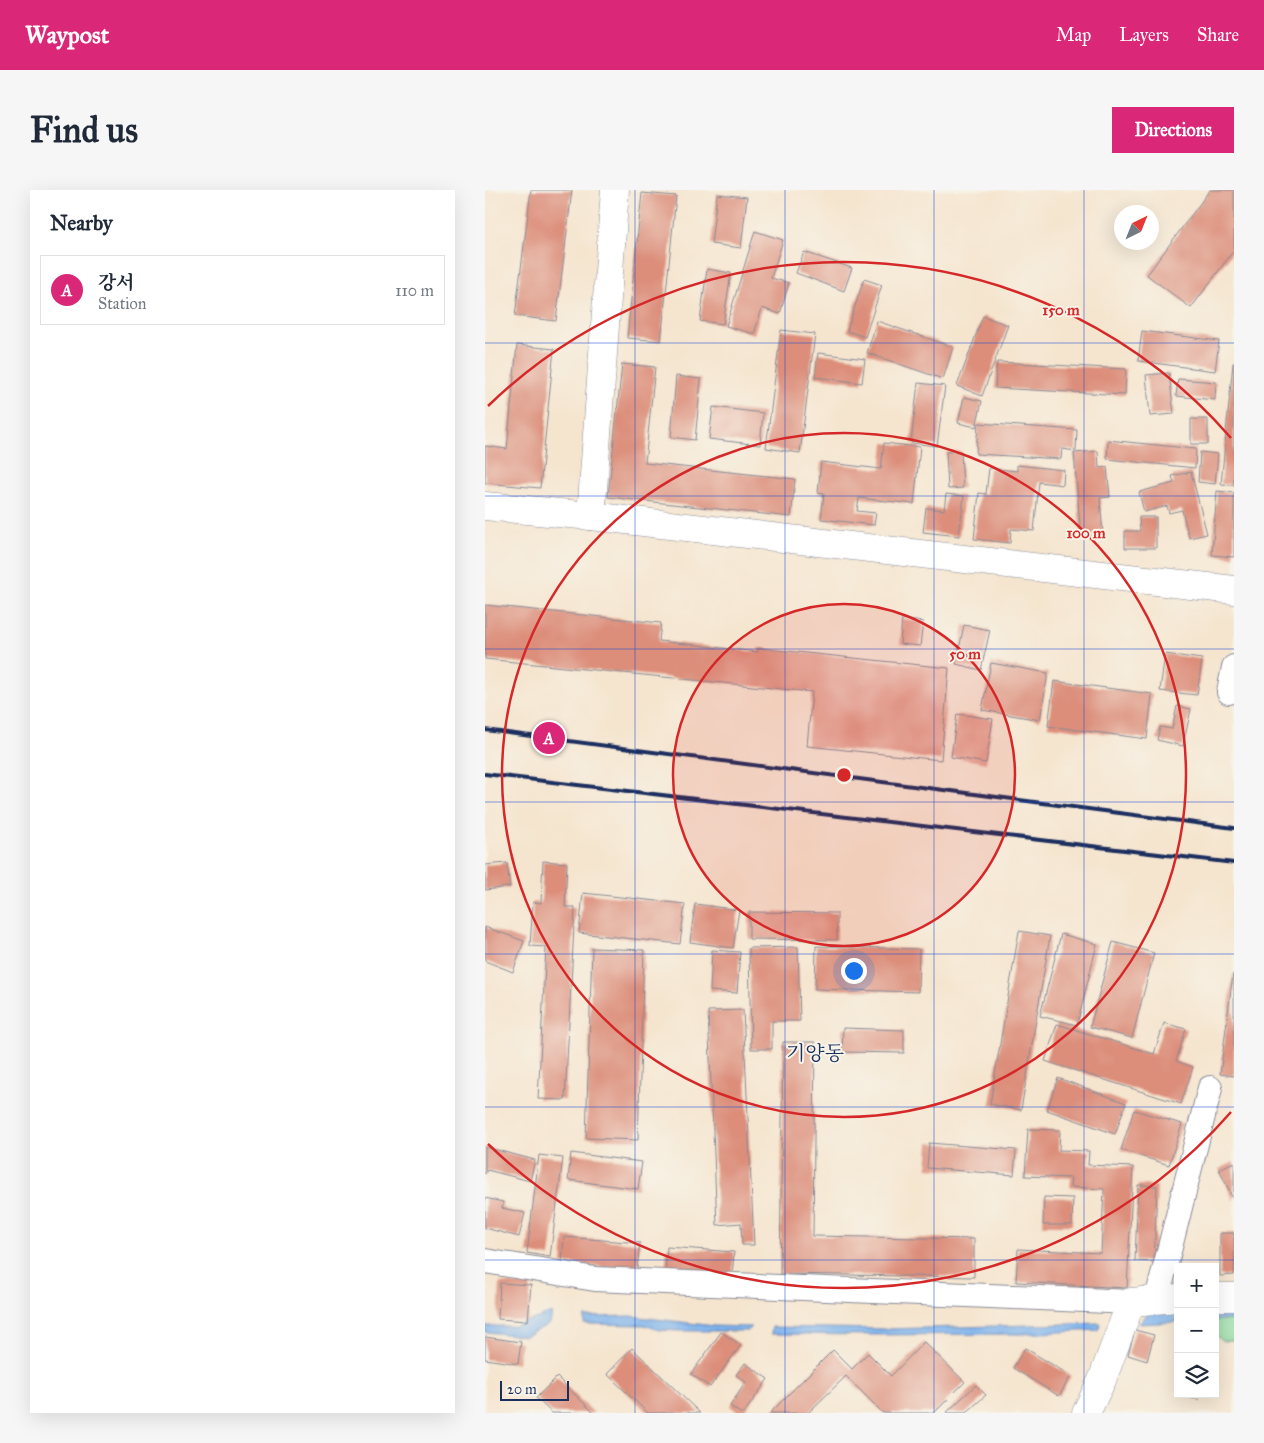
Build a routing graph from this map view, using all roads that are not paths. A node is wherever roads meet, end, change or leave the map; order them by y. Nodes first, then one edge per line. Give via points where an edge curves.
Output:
1 (615, 190) edge
2 (485, 506) edge
3 (591, 516) junction
4 (1234, 590) edge
5 (1234, 666) edge
6 (1229, 692) dead end
7 (1210, 1088) dead end
8 (485, 1261) edge
9 (1219, 1297) edge
10 (1234, 1297) edge
11 (1155, 1300) edge
12 (1086, 1413) edge

1 - 3 main road
2 - 3 main road
3 - 4 main road
5 - 6 street
7 - 11 street
8 - 11 street via 595,1280
9 - 10 main road
11 - 12 main road via 1102,1380

